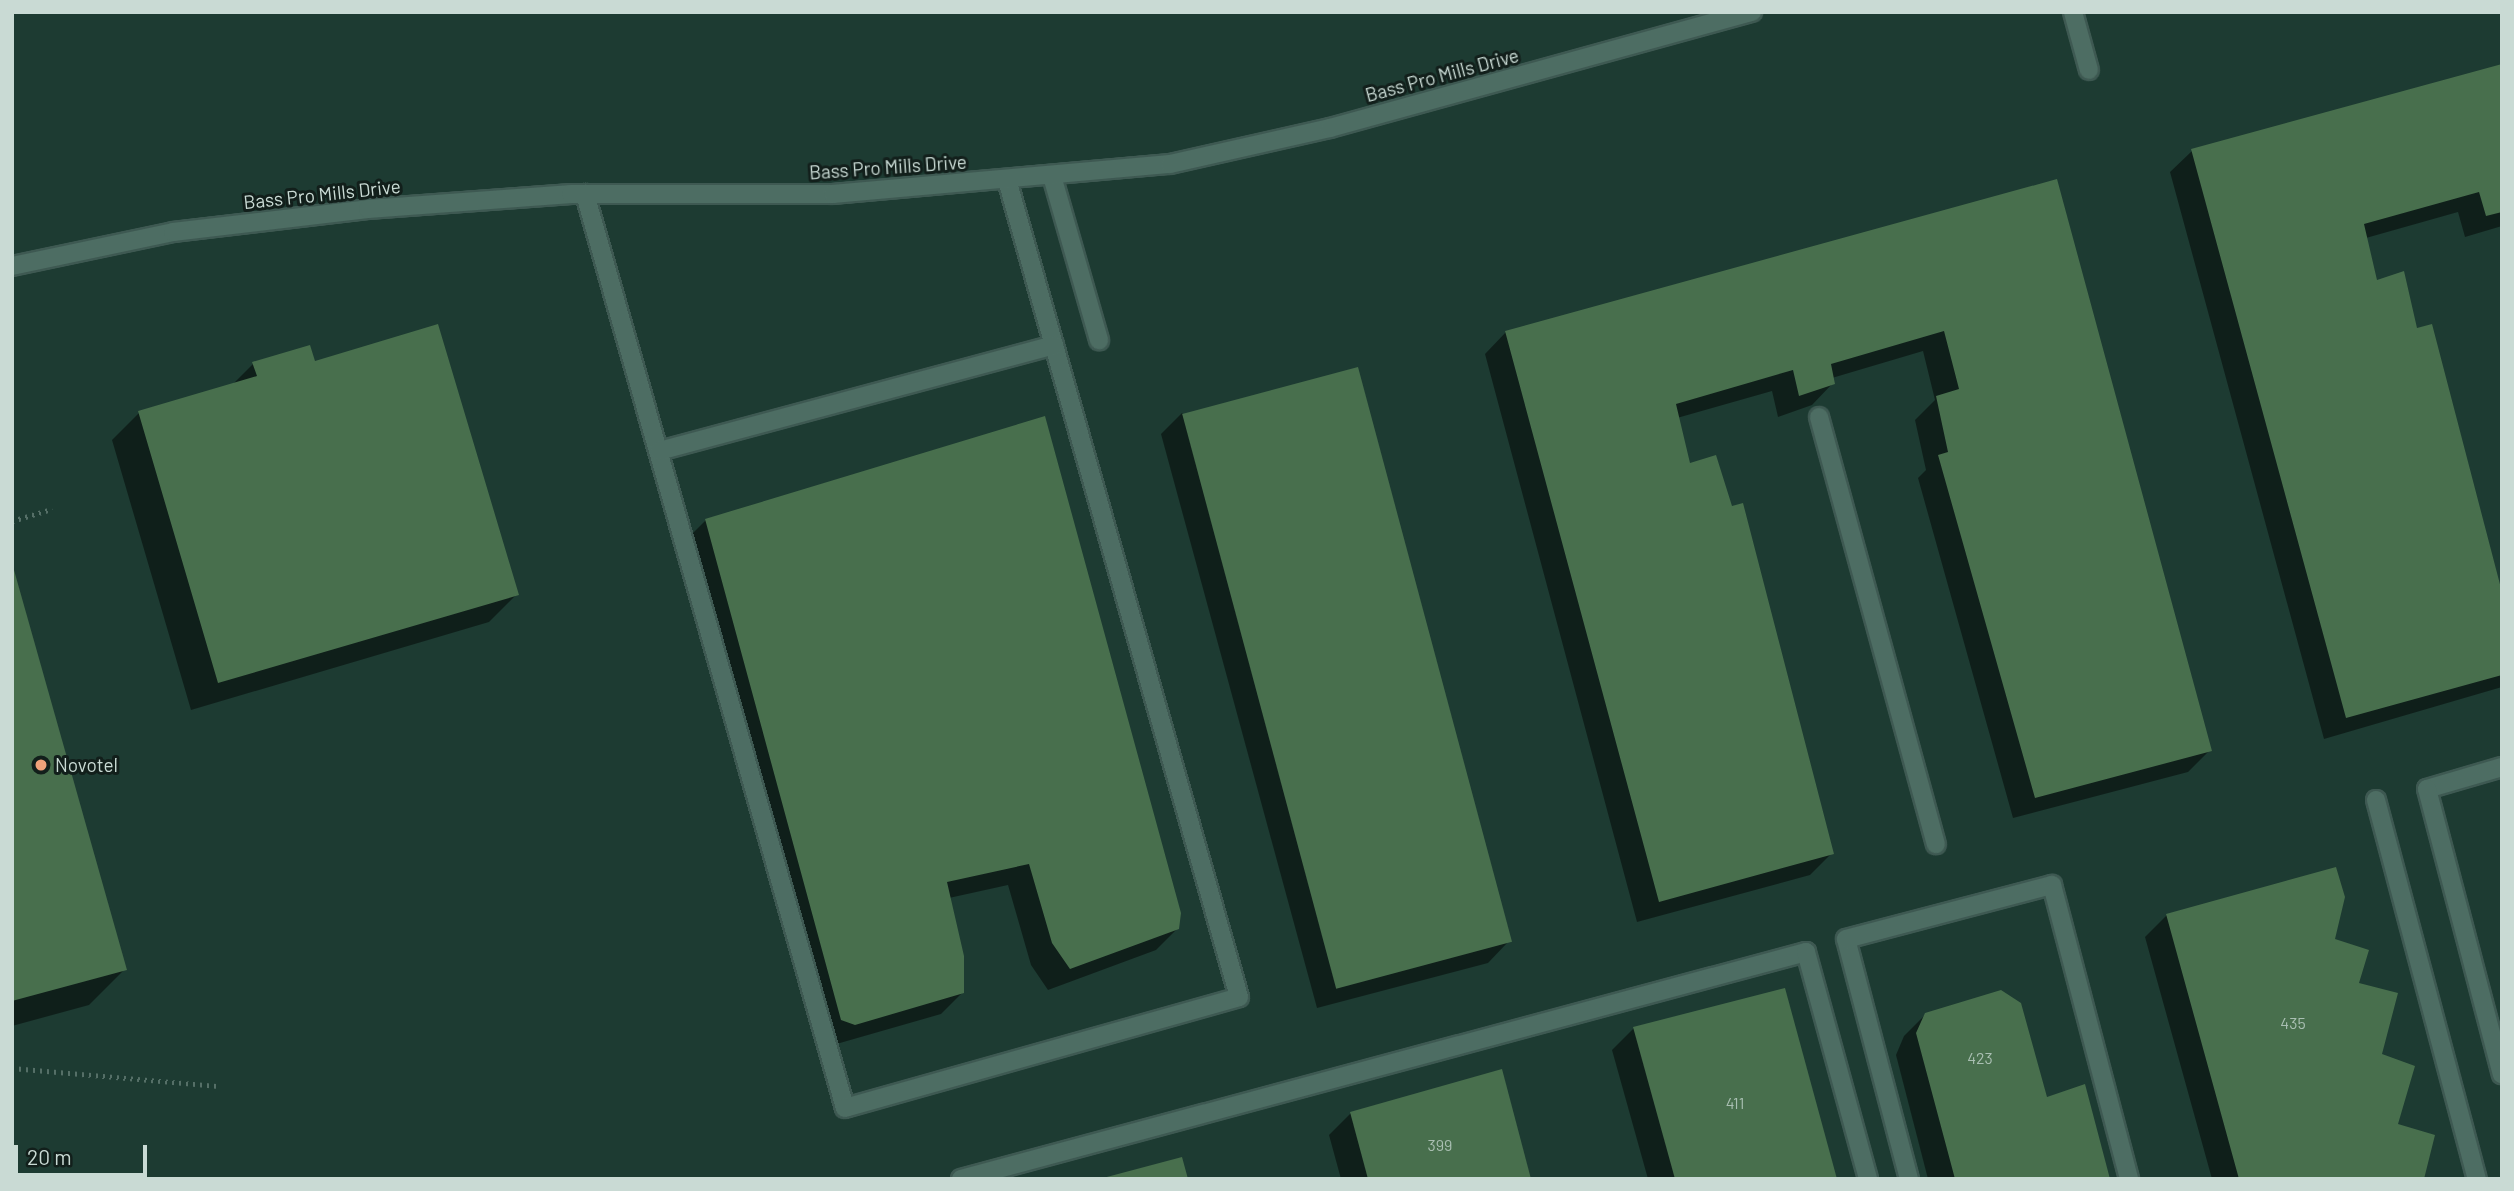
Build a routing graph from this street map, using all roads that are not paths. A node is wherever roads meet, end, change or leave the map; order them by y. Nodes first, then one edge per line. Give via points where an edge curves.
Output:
1 (1752, 12) edge
2 (2073, 12) edge
3 (2089, 70) dead end
4 (1052, 176) junction
5 (1007, 180) junction
6 (585, 194) junction
7 (12, 266) edge
8 (1099, 340) dead end
9 (1054, 345) junction
10 (1819, 417) dead end
11 (659, 451) junction
12 (2502, 767) edge
13 (2375, 800) dead end
14 (1936, 844) dead end
15 (2502, 1074) edge
16 (961, 1179) edge
17 (1868, 1179) edge
18 (1909, 1179) edge
19 (2129, 1179) edge
20 (2477, 1179) edge

1 - 4 street, Bass Pro Mills Drive via 1317,131 1170,164
2 - 3 street
4 - 5 street, Bass Pro Mills Drive
4 - 8 street
5 - 6 street, Bass Pro Mills Drive via 833,194
5 - 9 street
6 - 7 street, Bass Pro Mills Drive via 368,209 187,230
6 - 11 street
9 - 11 street
9 - 11 street via 1239,997 845,1108
10 - 14 street
12 - 15 street via 2427,789
13 - 20 street
16 - 17 street via 1806,952
18 - 19 street via 1846,939 2052,885

